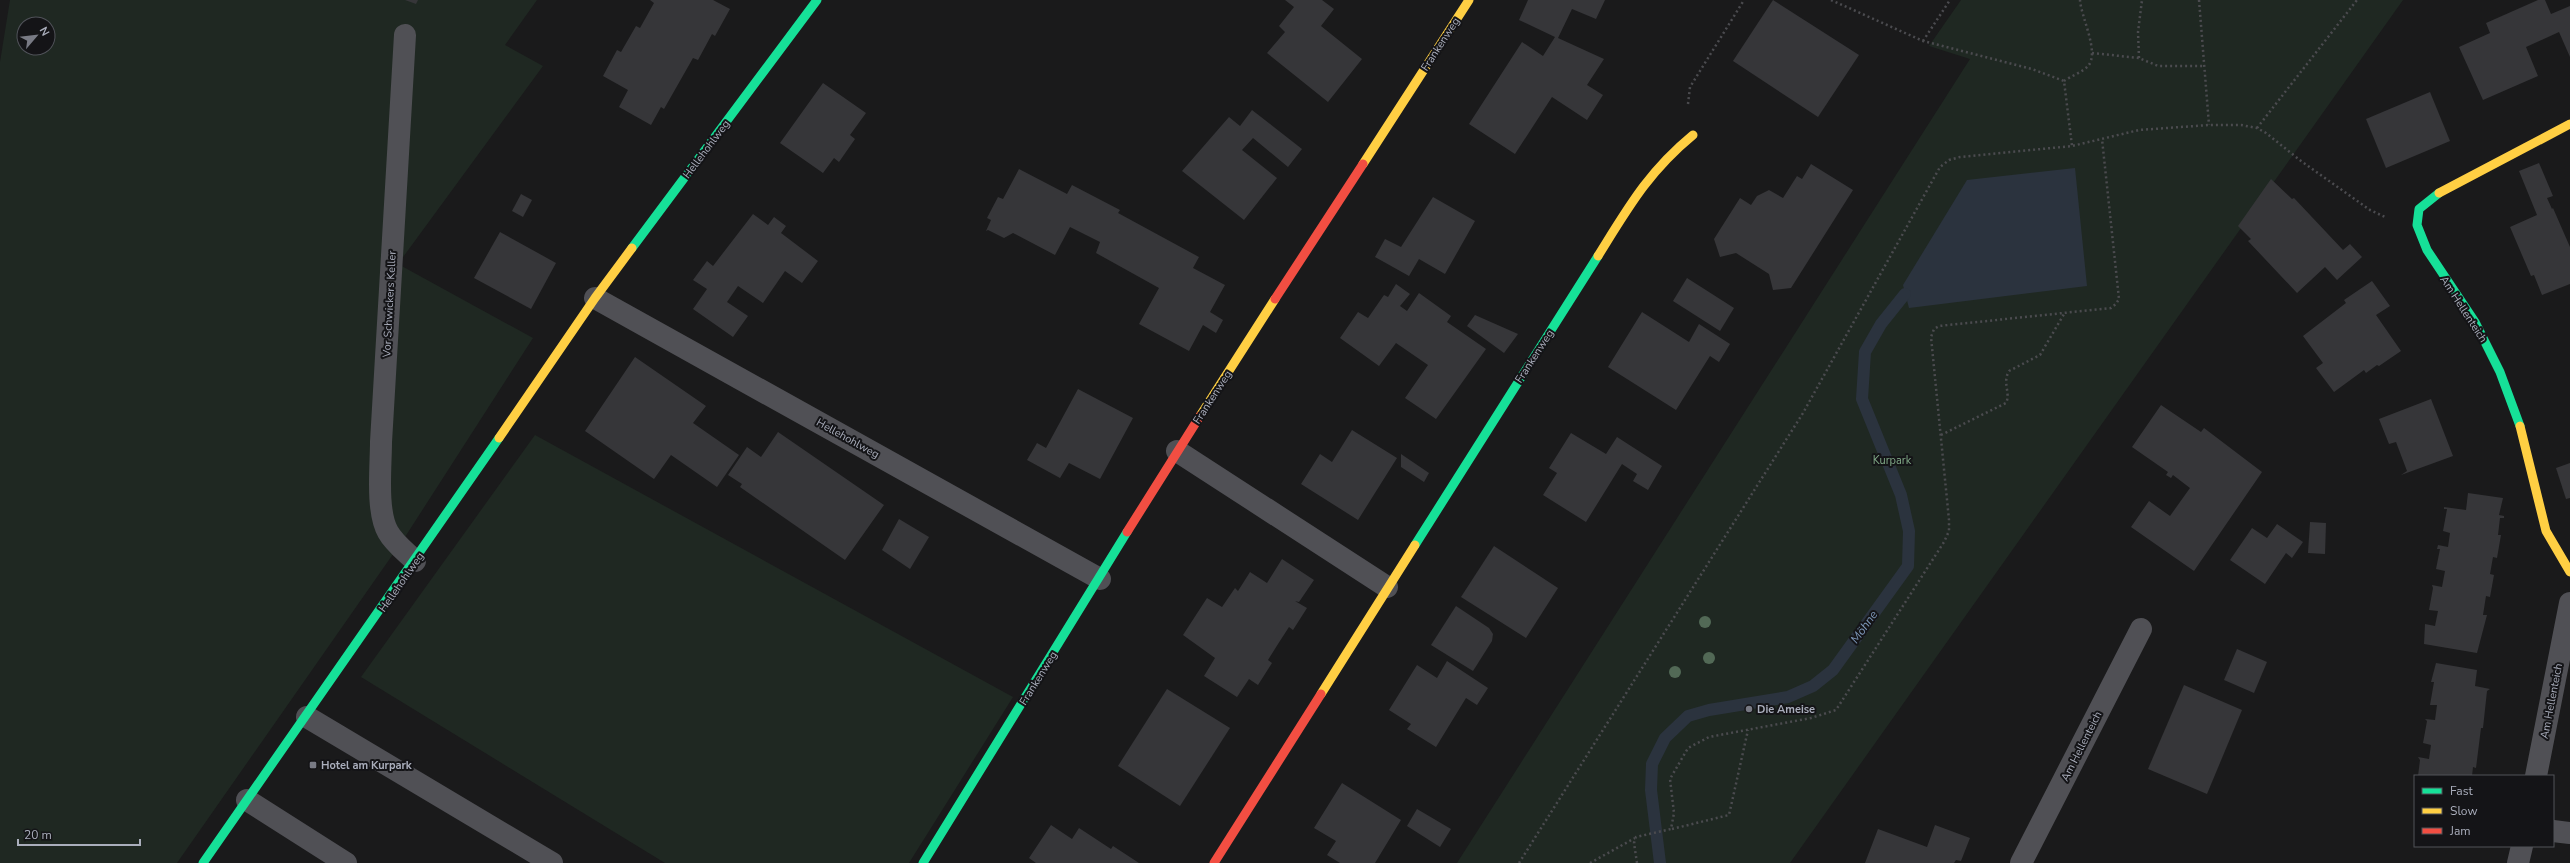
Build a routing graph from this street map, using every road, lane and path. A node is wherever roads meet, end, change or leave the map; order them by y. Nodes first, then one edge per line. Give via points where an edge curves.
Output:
1 (817, 0) edge
2 (1469, 0) edge
3 (1744, 0) edge
4 (1831, 0) edge
5 (1950, 0) edge
6 (2080, 0) edge
7 (2142, 0) edge
8 (2199, 0) edge
9 (2357, 0) edge
10 (405, 35) dead end
11 (1923, 41) junction
12 (2092, 53) junction
13 (2139, 58) junction
14 (2205, 66) junction
15 (2064, 81) junction
16 (2209, 124) junction
17 (2570, 124) edge
18 (2257, 128) junction
19 (1693, 135) joint
20 (2102, 139) junction
21 (2072, 146) junction
22 (2417, 225) junction
23 (595, 298) junction
24 (2064, 314) junction
25 (1941, 435) junction
26 (1177, 451) junction
27 (415, 561) junction
28 (2570, 572) edge
29 (1100, 579) junction
30 (1387, 587) junction
31 (2570, 603) edge
32 (2141, 629) dead end
33 (307, 717) junction
34 (1748, 730) junction
35 (2536, 775) edge
36 (248, 800) junction
37 (1671, 829) junction
38 (2554, 831) edge
39 (2570, 833) edge
40 (1636, 837) junction
41 (2522, 847) edge
42 (203, 863) edge
43 (346, 863) edge
44 (552, 863) edge
45 (923, 863) edge
46 (1214, 863) edge
47 (1518, 863) edge
48 (1590, 863) edge
49 (1637, 863) edge
50 (2021, 863) edge
51 (2518, 863) edge

1 - 23 street, Hellehohlweg
2 - 26 street, Frankenweg
3 - 19 path via 1690,87 1688,103
4 - 11 path
5 - 11 path
6 - 12 path via 2083,21 2092,43
7 - 13 path via 2138,32
8 - 14 path
9 - 18 path
10 - 27 street, Vor Schwickers Keller via 381,442 381,500 386,530
11 - 15 path via 2032,69
12 - 13 path
12 - 15 path via 2088,66
13 - 14 path via 2158,66
14 - 16 path
15 - 21 path
16 - 18 path
16 - 20 path via 2139,130
17 - 22 street via 2435,195 2419,209
18 - 22 path via 2282,143 2301,161 2370,210 2391,220
19 - 30 street, Frankenweg via 1671,153 1644,183
20 - 21 path
20 - 24 path via 2119,299 2111,308
21 - 47 path via 1970,155 1949,160 1940,167 1803,413
22 - 28 street, Am Hellenteich via 2430,255 2475,322 2498,366 2522,431 2542,520
23 - 27 street, Hellehohlweg
23 - 29 street, Hellehohlweg
24 - 25 path via 2040,355 2008,371 2005,384 2008,396 2006,403
24 - 25 path via 1939,326 1934,329 1931,337
25 - 34 path via 1949,531 1844,700 1836,710 1827,714
26 - 29 street, Frankenweg
26 - 30 street
27 - 33 street, Hellehohlweg
29 - 45 street, Frankenweg
30 - 46 street, Frankenweg
31 - 35 street, Am Hellenteich
32 - 50 street, Am Hellenteich
33 - 36 street, Hellehohlweg
33 - 44 street
34 - 37 path via 1729,815
34 - 37 path via 1709,737 1688,748 1670,779 1674,813
36 - 42 street, Hellehohlweg
36 - 43 street
37 - 40 path
38 - 39 street
40 - 48 path
40 - 49 path via 1634,843
41 - 51 street

